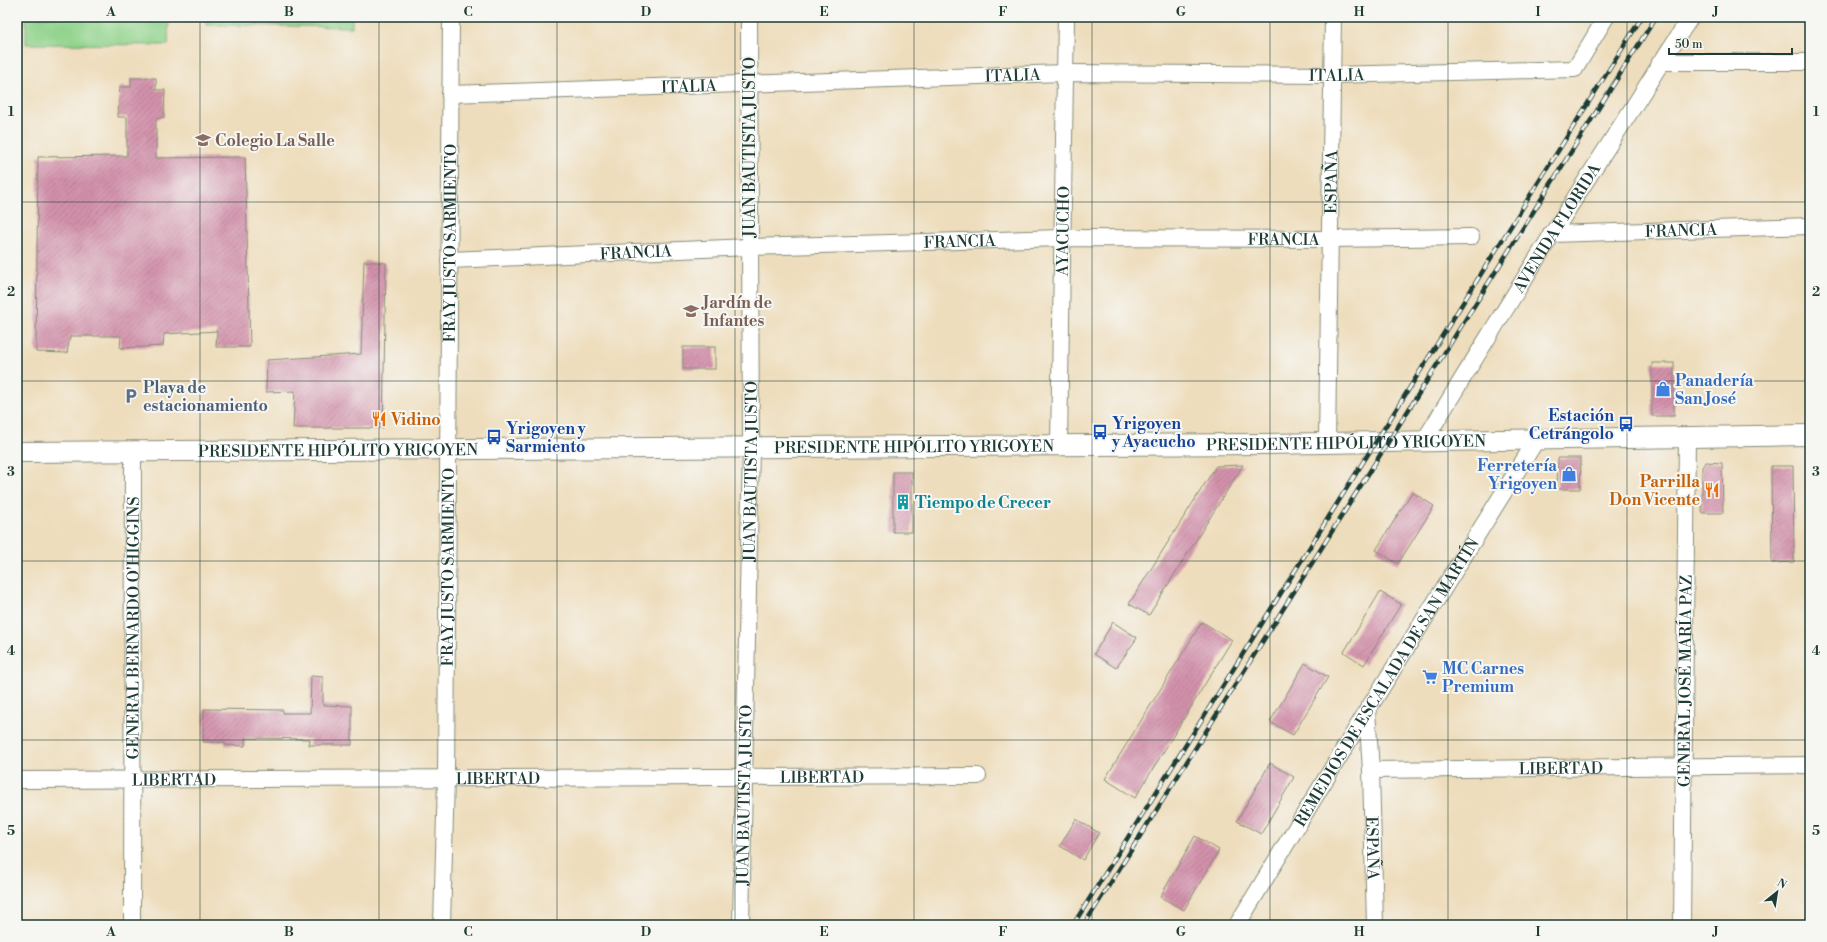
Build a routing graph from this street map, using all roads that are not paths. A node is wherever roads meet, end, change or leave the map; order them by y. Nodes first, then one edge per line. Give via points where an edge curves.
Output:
1 (451, 17) edge
2 (749, 17) edge
3 (1066, 17) edge
4 (1333, 17) edge
5 (1606, 17) edge
6 (1691, 17) edge
7 (1660, 62) junction
8 (1810, 62) edge
9 (1065, 73) junction
10 (1332, 74) junction
11 (748, 83) junction
12 (450, 94) junction
13 (1810, 226) edge
14 (1551, 234) junction
15 (1063, 238) junction
16 (1471, 238) dead end
17 (1330, 239) junction
18 (749, 247) junction
19 (449, 260) junction
20 (1810, 435) edge
21 (1687, 437) junction
22 (1537, 439) junction
23 (1424, 441) junction
24 (1327, 443) junction
25 (1059, 444) junction
26 (751, 447) junction
27 (448, 449) junction
28 (133, 451) junction
29 (17, 452) edge
30 (1367, 711) junction
31 (1684, 765) junction
32 (1810, 765) edge
33 (1371, 770) junction
34 (744, 775) junction
35 (978, 776) dead end
36 (446, 778) junction
37 (17, 780) edge
38 (133, 780) junction
39 (132, 925) edge
40 (442, 925) edge
41 (741, 925) edge
42 (1237, 925) edge
43 (1375, 925) edge
44 (1682, 925) edge

1 - 12 street, FRAY JUSTO SARMIENTO
2 - 11 street, JUAN BAUTISTA JUSTO
3 - 9 street, AYACUCHO
4 - 10 street, ESPAÑA
5 - 10 street, ITALIA via 1575,69
6 - 7 street, AVENIDA FLORIDA
7 - 8 street
7 - 14 street, AVENIDA FLORIDA
9 - 10 street, ITALIA
9 - 11 street, ITALIA
9 - 15 street, AYACUCHO
10 - 17 street, ESPAÑA
11 - 12 street, ITALIA
11 - 18 street, JUAN BAUTISTA JUSTO
12 - 19 street, FRAY JUSTO SARMIENTO
13 - 14 street, FRANCIA
14 - 23 street, AVENIDA FLORIDA
15 - 17 street, FRANCIA
15 - 18 street, FRANCIA
15 - 25 street, AYACUCHO
16 - 17 street, FRANCIA
17 - 24 street, ESPAÑA
18 - 19 street, FRANCIA
18 - 26 street, JUAN BAUTISTA JUSTO
19 - 27 street, FRAY JUSTO SARMIENTO
20 - 21 street, PRESIDENTE HIPÓLITO YRIGOYEN
21 - 22 street, PRESIDENTE HIPÓLITO YRIGOYEN
21 - 31 street, GENERAL JOSÉ MARÍA PAZ
22 - 23 street, PRESIDENTE HIPÓLITO YRIGOYEN
22 - 30 street, REMEDIOS DE ESCALADA DE SAN MARTÍN
23 - 24 street, PRESIDENTE HIPÓLITO YRIGOYEN
24 - 25 street, PRESIDENTE HIPÓLITO YRIGOYEN
25 - 26 street, PRESIDENTE HIPÓLITO YRIGOYEN
26 - 27 street, PRESIDENTE HIPÓLITO YRIGOYEN
26 - 34 street, JUAN BAUTISTA JUSTO
27 - 28 street, PRESIDENTE HIPÓLITO YRIGOYEN
27 - 36 street, FRAY JUSTO SARMIENTO
28 - 29 street, PRESIDENTE HIPÓLITO YRIGOYEN
28 - 38 street, GENERAL BERNARDO O'HIGGINS
30 - 33 street
30 - 42 street, REMEDIOS DE ESCALADA DE SAN MARTÍN
31 - 32 street, LIBERTAD
31 - 33 street, LIBERTAD
31 - 44 street, GENERAL JOSÉ MARÍA PAZ
33 - 43 street, ESPAÑA
34 - 35 street, LIBERTAD
34 - 36 street, LIBERTAD
34 - 41 street, JUAN BAUTISTA JUSTO
36 - 38 street, LIBERTAD
36 - 40 street, FRAY JUSTO SARMIENTO
37 - 38 street, LIBERTAD
38 - 39 street, GENERAL BERNARDO O'HIGGINS

